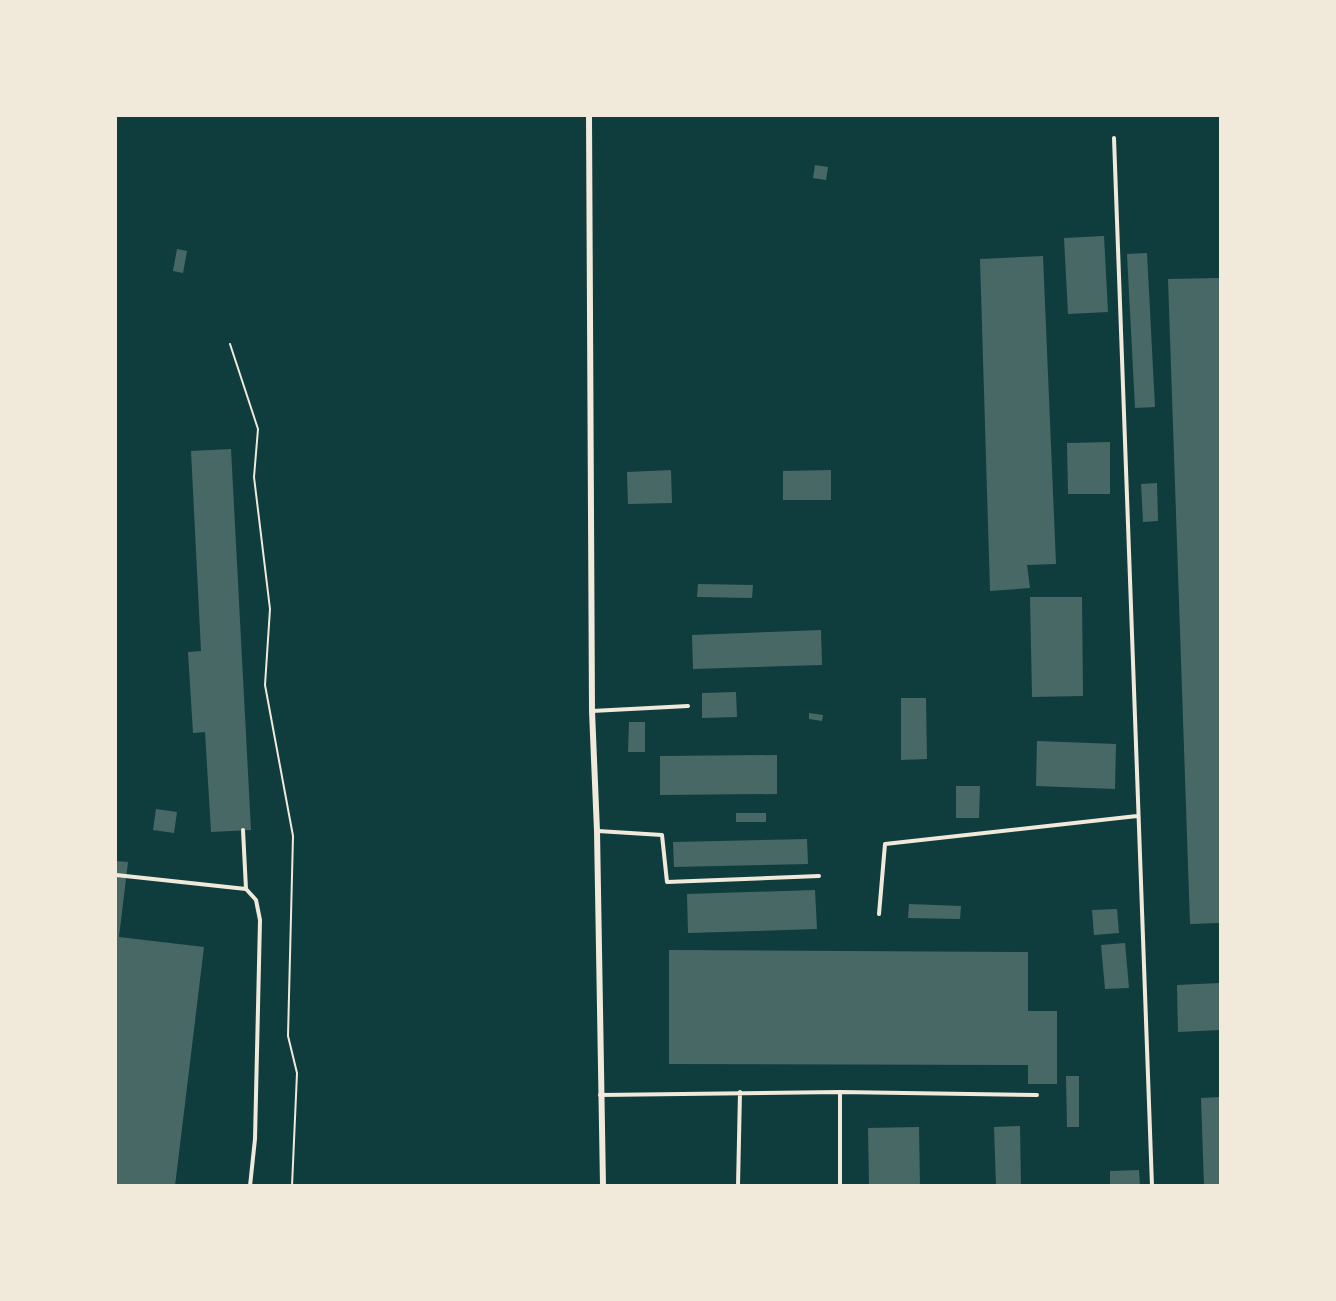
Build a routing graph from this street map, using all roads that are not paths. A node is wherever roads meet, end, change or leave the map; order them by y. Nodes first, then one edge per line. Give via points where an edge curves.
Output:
1 (590, 116) edge
2 (1114, 138) dead end
3 (688, 706) dead end
4 (592, 711) junction
5 (1137, 816) junction
6 (243, 830) dead end
7 (597, 831) junction
8 (116, 875) edge
9 (819, 876) dead end
10 (246, 889) junction
11 (879, 914) dead end
12 (740, 1092) junction
13 (840, 1092) junction
14 (600, 1095) junction
15 (1037, 1095) dead end
16 (250, 1185) edge
17 (603, 1185) edge
18 (738, 1185) edge
19 (840, 1185) edge
20 (1152, 1185) edge

1 - 4 street
2 - 5 lane
3 - 4 lane
4 - 7 street
5 - 11 lane via 885,844
5 - 20 lane
6 - 10 lane
7 - 9 lane via 662,835 667,882
7 - 14 street
8 - 10 lane
10 - 16 lane via 256,900 260,920 255,1139
12 - 13 lane
12 - 14 lane
12 - 18 lane
13 - 15 lane
13 - 19 lane
14 - 17 street

